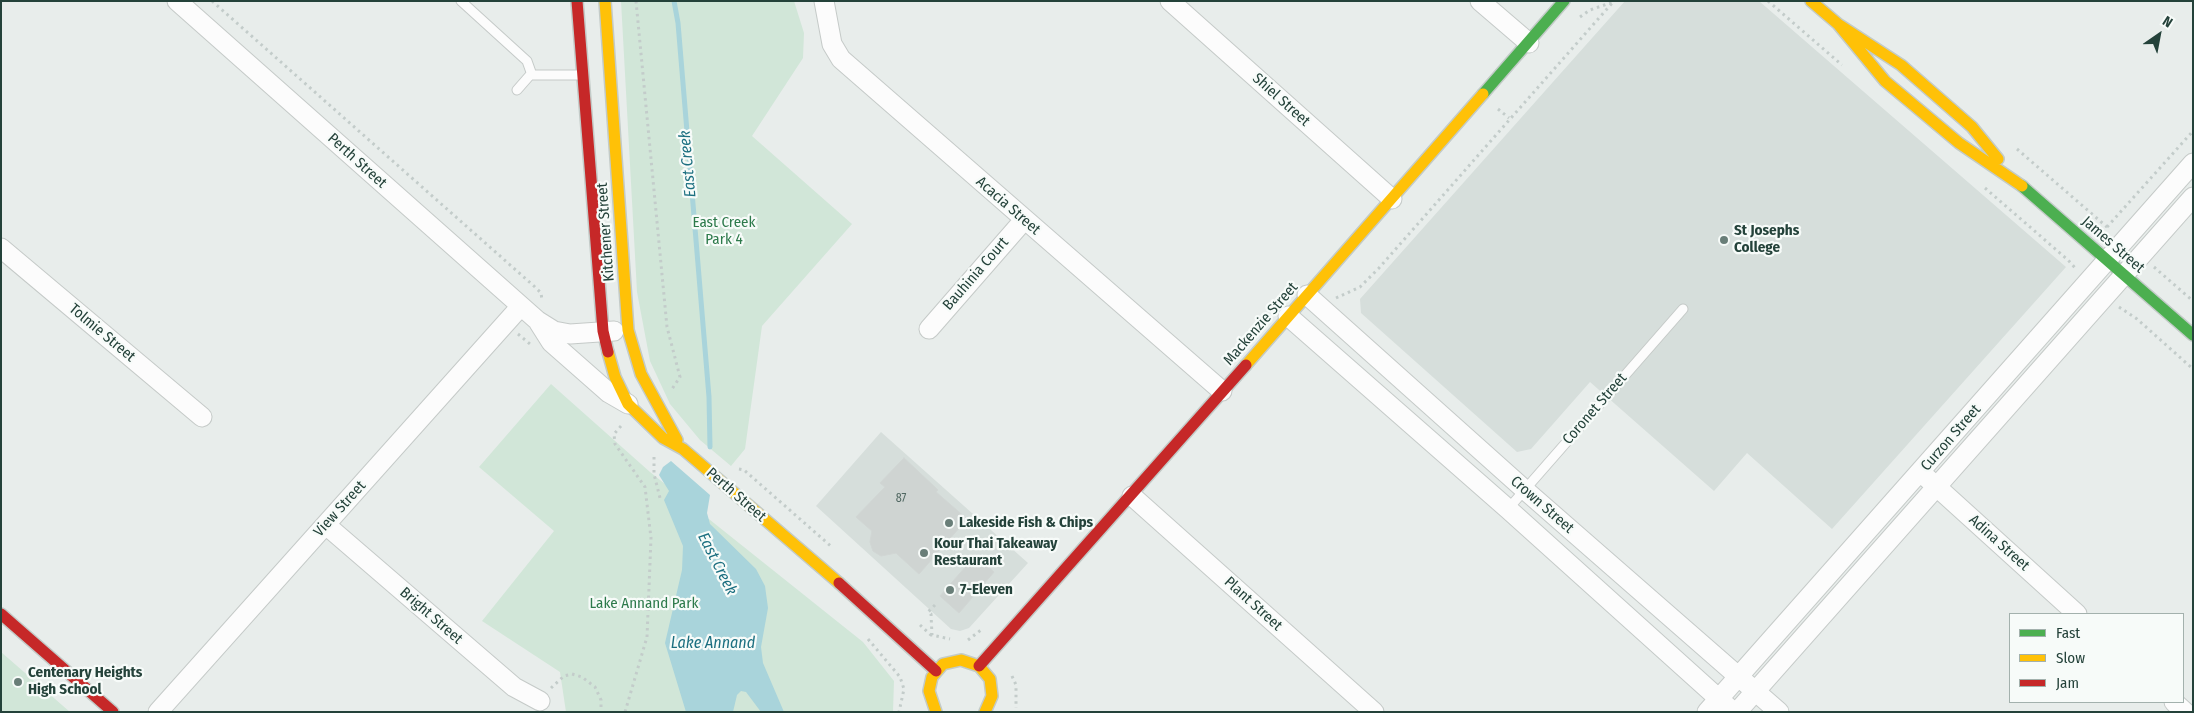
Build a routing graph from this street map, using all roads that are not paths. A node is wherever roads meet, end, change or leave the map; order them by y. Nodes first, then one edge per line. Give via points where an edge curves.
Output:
1 (177, 1) edge
2 (461, 1) edge
3 (578, 1) edge
4 (605, 1) edge
5 (824, 1) edge
6 (1170, 1) edge
7 (1480, 1) edge
8 (1564, 1) edge
9 (1812, 1) edge
10 (1838, 24) junction
11 (1529, 43) junction
12 (531, 74) junction
13 (583, 75) junction
14 (517, 90) dead end
15 (2193, 163) edge
16 (2014, 179) junction
17 (2193, 196) edge
18 (1392, 199) junction
19 (1024, 220) junction
20 (1, 248) edge
21 (2106, 260) junction
22 (2124, 274) junction
23 (1307, 295) junction
24 (521, 306) junction
25 (1683, 309) dead end
26 (1288, 316) junction
27 (538, 321) junction
28 (929, 329) dead end
29 (628, 330) junction
30 (603, 331) junction
31 (2193, 335) edge
32 (1222, 391) junction
33 (628, 404) junction
34 (202, 417) dead end
35 (683, 449) junction
36 (1921, 471) junction
37 (1936, 486) junction
38 (1525, 490) junction
39 (1132, 496) junction
40 (1508, 509) junction
41 (326, 525) junction
42 (2076, 613) edge
43 (1, 614) edge
44 (980, 666) junction
45 (936, 671) junction
46 (1738, 676) junction
47 (1756, 691) junction
48 (540, 701) road end
49 (2175, 703) edge
50 (1713, 705) edge
51 (113, 712) edge
52 (158, 712) edge
53 (936, 712) edge
54 (985, 712) edge
55 (1374, 712) edge
56 (1732, 712) edge
57 (1738, 712) edge
58 (1779, 712) edge
59 (2185, 712) edge

1 - 24 street, Perth Street
2 - 12 lane via 527,61
3 - 13 main road, Kitchener Street
4 - 29 main road, Kitchener Street
5 - 19 street, Acacia Street via 832,44 841,59
6 - 18 street, Shiel Street
7 - 11 street
8 - 11 main road, Mackenzie Street
9 - 10 main road, James Street
10 - 16 main road, James Street via 1885,81 1959,143
10 - 16 main road, James Street via 1901,65 1966,121
11 - 18 main road, Mackenzie Street
12 - 13 lane
12 - 14 lane
13 - 30 main road, Kitchener Street
15 - 21 street, Curzon Street
16 - 21 main road, James Street
17 - 22 street, Curzon Street
18 - 23 main road, Mackenzie Street
19 - 28 street, Bauhinia Court
19 - 32 street, Acacia Street
20 - 34 street, Tolmie Street
21 - 22 main road, James Street
21 - 36 street, Curzon Street
22 - 31 main road, James Street
22 - 37 street, Curzon Street
23 - 26 main road, Mackenzie Street
23 - 38 street, Crown Street
24 - 27 street, Perth Street
24 - 41 street, View Street
25 - 38 lane, Coronet Street
26 - 32 main road, Mackenzie Street
26 - 40 street, Crown Street
27 - 30 street, Perth Street via 554,331 570,334
27 - 33 street, Perth Street via 551,342 609,393
29 - 30 street, Perth Street
29 - 35 main road, Kitchener Street via 641,374 653,400
30 - 33 main road, Kitchener Street via 615,378
32 - 39 main road, Mackenzie Street
33 - 35 main road, Perth Street via 663,438
35 - 45 main road, Perth Street
36 - 37 street, Adina Street
36 - 46 street, Curzon Street
37 - 42 street, Adina Street
37 - 47 street, Curzon Street
38 - 40 lane, Coronet Street
38 - 46 street, Crown Street
39 - 44 main road, Mackenzie Street
39 - 55 street, Plant Street
40 - 50 street, Crown Street
41 - 48 street, Bright Street via 514,687
41 - 52 street, View Street
43 - 51 main road
44 - 45 main road via 971,661 952,660
44 - 54 main road via 992,687
45 - 53 main road via 928,691
46 - 47 street, Crown Street
46 - 50 street, Curzon Street
47 - 57 street, Curzon Street
47 - 58 street, Crown Street
49 - 59 street
50 - 56 street, Crown Street

